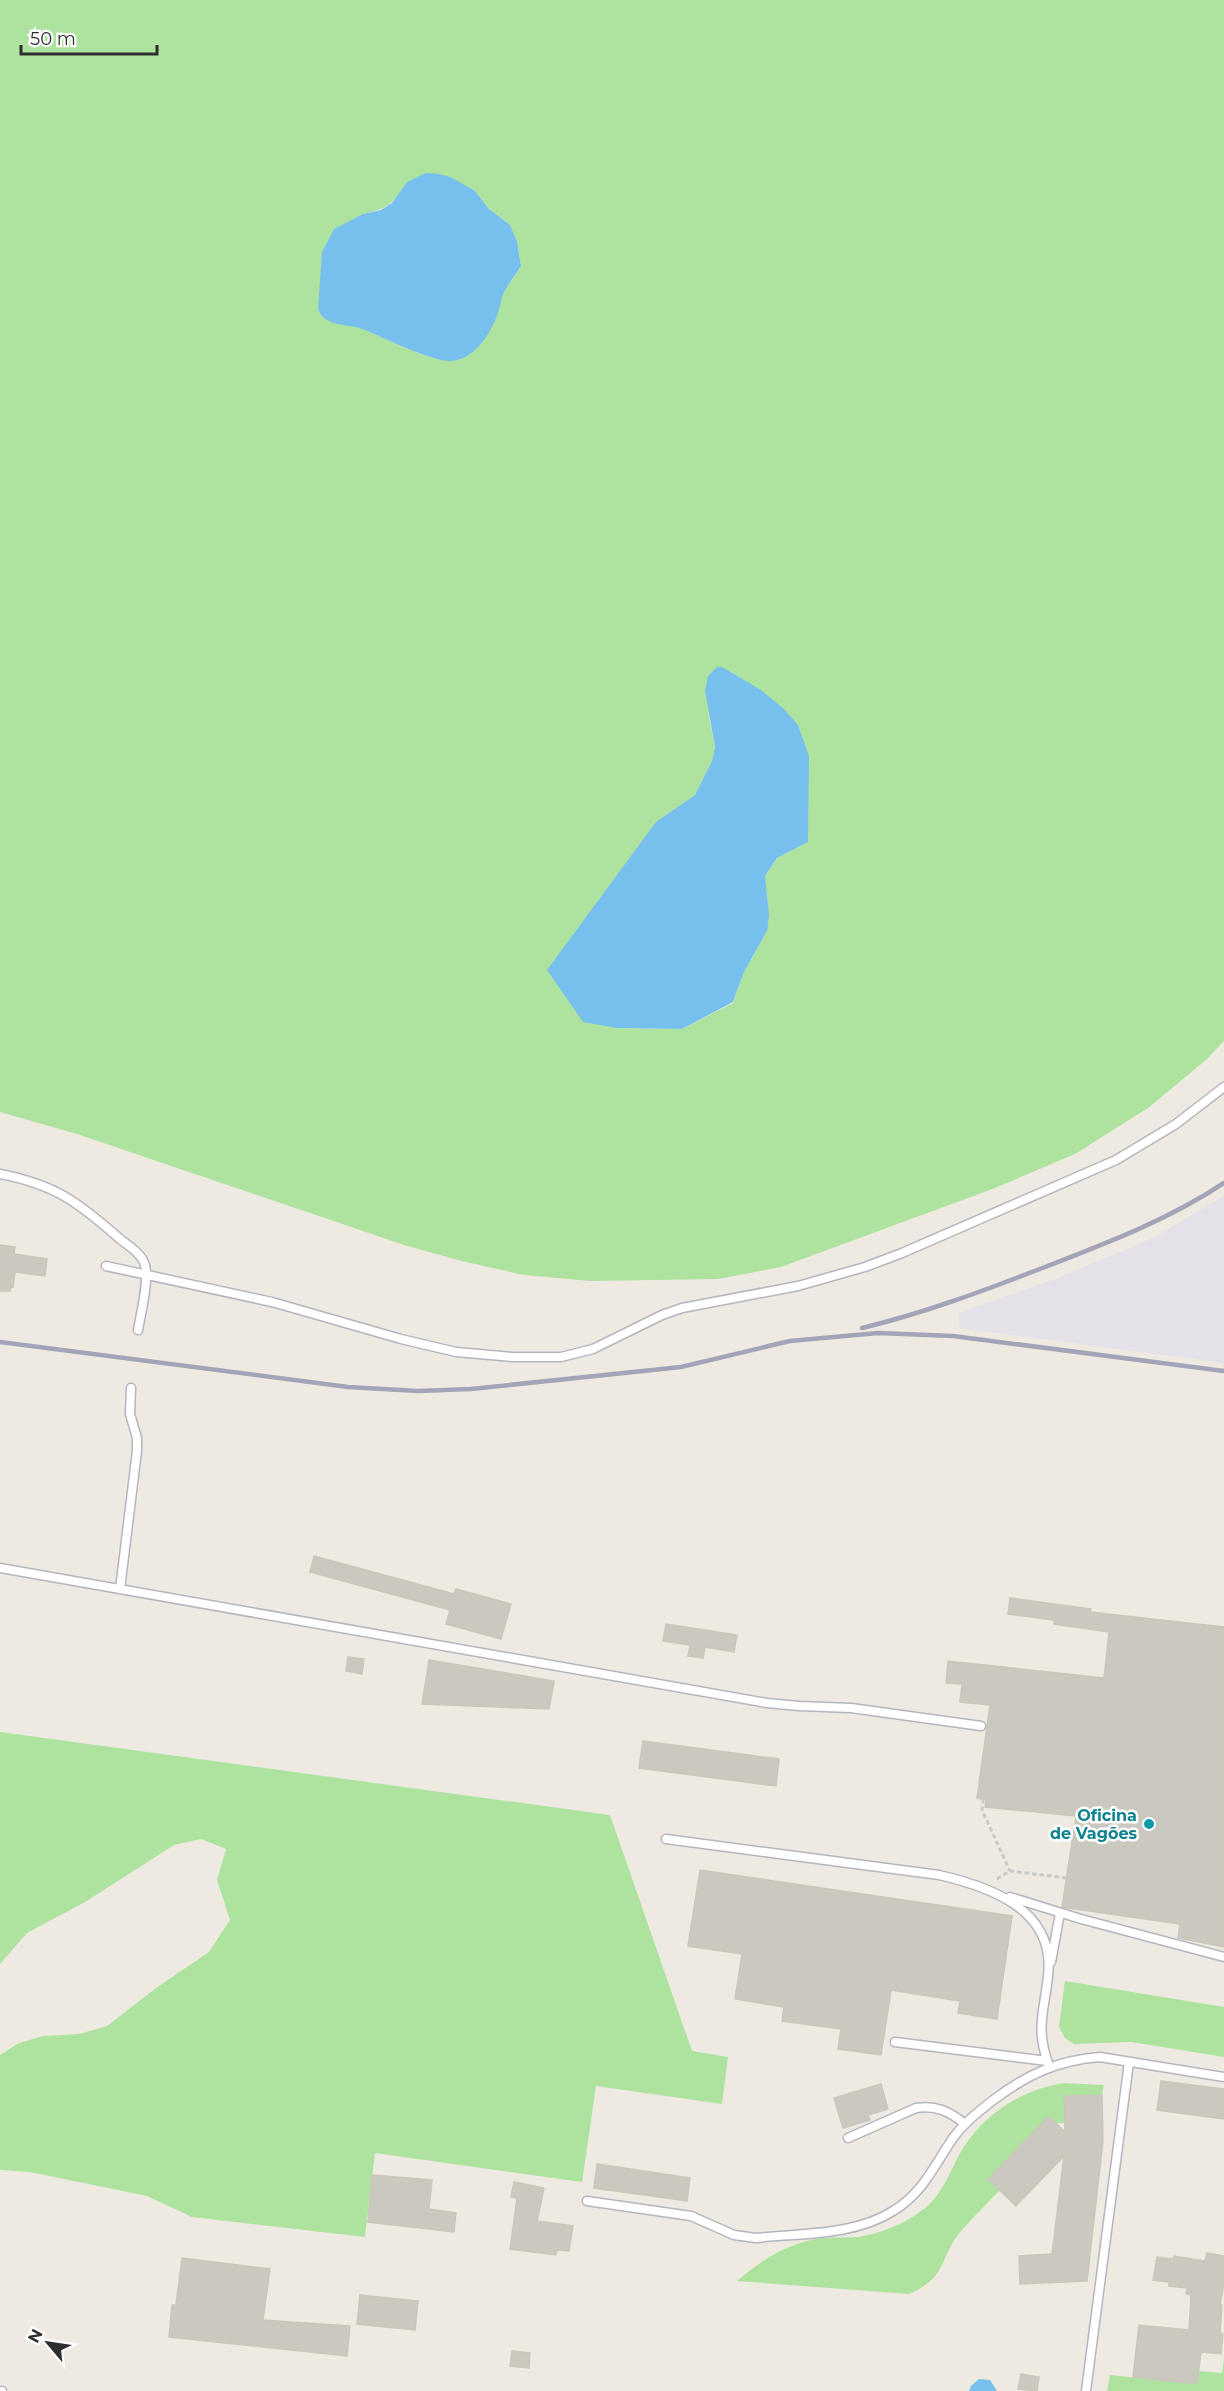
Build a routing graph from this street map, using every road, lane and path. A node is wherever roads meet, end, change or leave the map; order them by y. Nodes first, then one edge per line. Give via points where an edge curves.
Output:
1 (1224, 1087) edge
2 (0, 1174) edge
3 (106, 1266) dead end
4 (146, 1275) junction
5 (138, 1330) dead end
6 (131, 1388) dead end
7 (0, 1568) edge
8 (120, 1589) junction
9 (981, 1726) dead end
10 (983, 1799) dead end
11 (666, 1839) dead end
12 (1010, 1870) junction
13 (1067, 1878) dead end
14 (984, 1889) junction
15 (1060, 1913) junction
16 (1224, 1957) edge
17 (1049, 1975) junction
18 (895, 2042) dead end
19 (1129, 2062) junction
20 (1048, 2064) junction
21 (1224, 2077) edge
22 (965, 2124) junction
23 (848, 2138) dead end
24 (587, 2201) dead end
25 (1086, 2391) edge

1 - 4 lane via 1176,1124 1116,1160 902,1253 798,1286 682,1308 593,1349 561,1357 456,1352 272,1302
2 - 4 lane via 49,1187 82,1205 142,1258
3 - 4 lane
4 - 5 lane
6 - 8 lane via 130,1414 137,1451
7 - 8 lane
8 - 9 lane via 767,1703 851,1708
10 - 12 path via 982,1810
11 - 14 lane via 939,1875
12 - 13 path
12 - 14 path
14 - 15 lane
14 - 17 lane via 1020,1907 1036,1925 1047,1947
15 - 16 lane
15 - 17 lane
17 - 20 lane via 1041,2018
18 - 20 lane
19 - 20 lane via 1100,2057
19 - 21 lane
19 - 25 lane
20 - 22 lane
22 - 23 lane via 941,2109 924,2106
22 - 24 lane via 916,2194 881,2218 854,2227 744,2238 691,2216

